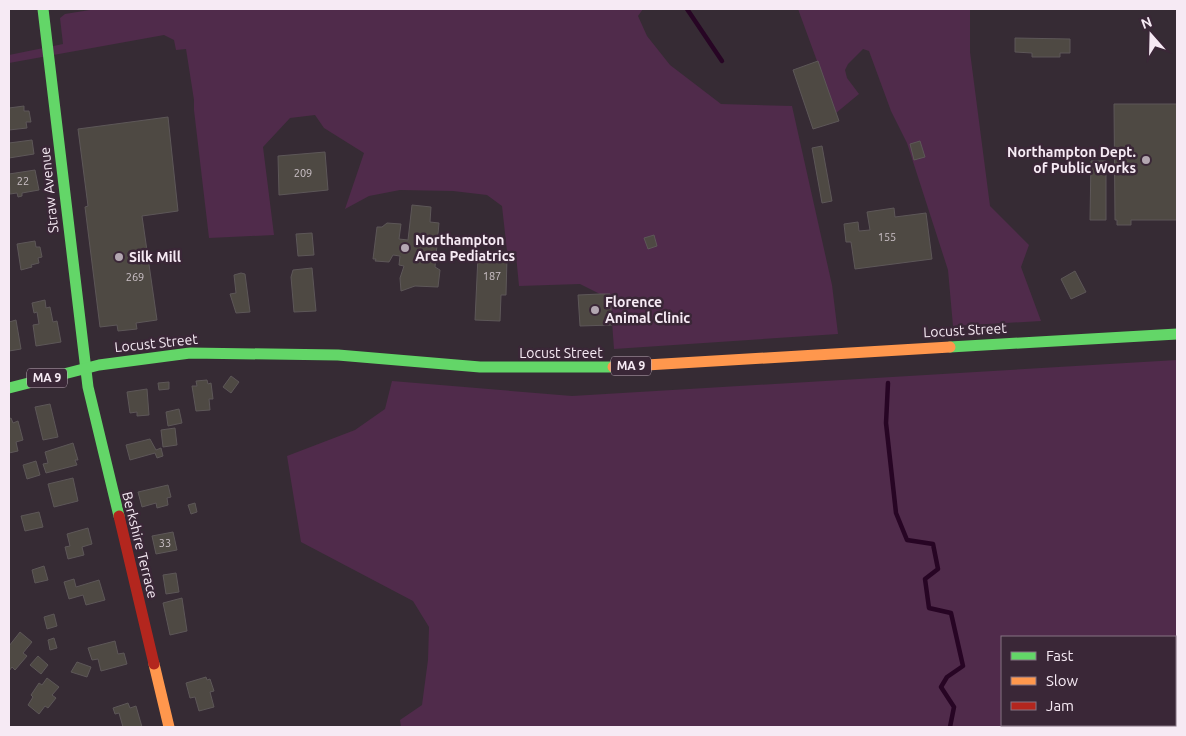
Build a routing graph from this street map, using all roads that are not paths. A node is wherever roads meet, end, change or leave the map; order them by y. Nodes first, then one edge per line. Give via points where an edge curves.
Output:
1 (43, 9) edge
2 (1177, 334) edge
3 (85, 368) junction
4 (9, 388) edge
5 (169, 727) edge

1 - 3 main road, Straw Avenue
2 - 3 main road, Locust Street / MA 9 via 604,368 480,367 338,355 218,353 162,355
3 - 4 main road, Locust Street / MA 9
3 - 5 main road, Berkshire Terrace

